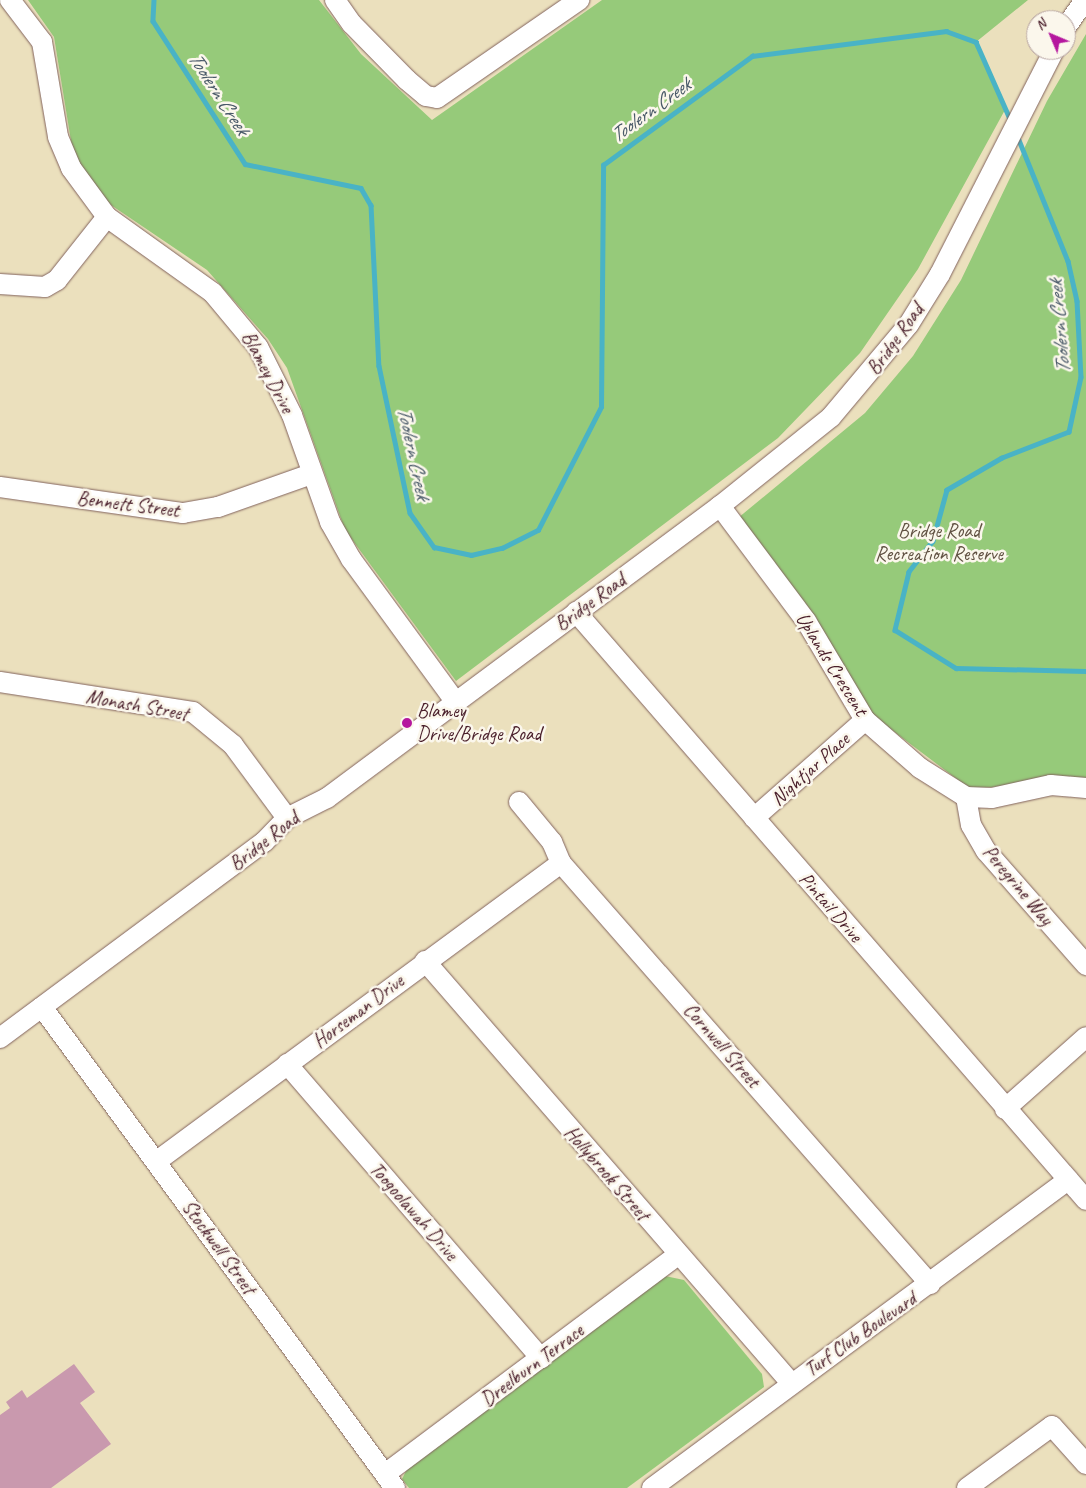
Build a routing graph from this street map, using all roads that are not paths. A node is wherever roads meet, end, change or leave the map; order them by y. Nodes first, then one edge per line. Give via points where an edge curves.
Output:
1 (10, 0) edge
2 (335, 0) edge
3 (579, 0) edge
4 (1085, 0) edge
5 (1076, 13) edge
6 (1049, 60) edge
7 (108, 217) junction
8 (0, 284) edge
9 (310, 474) junction
10 (0, 487) edge
11 (720, 506) junction
12 (576, 612) junction
13 (0, 682) edge
14 (455, 701) junction
15 (865, 720) junction
16 (1086, 788) edge
17 (966, 797) junction
18 (519, 802) dead end
19 (287, 818) junction
20 (754, 818) junction
21 (561, 863) junction
22 (425, 961) junction
23 (1086, 965) edge
24 (42, 1007) junction
25 (0, 1038) edge
26 (1086, 1038) edge
27 (287, 1064) junction
28 (1005, 1109) junction
29 (157, 1162) junction
30 (1068, 1180) junction
31 (1086, 1200) edge
32 (678, 1255) junction
33 (930, 1284) junction
34 (541, 1358) junction
35 (791, 1383) junction
36 (1086, 1464) edge
37 (390, 1481) edge
38 (652, 1488) edge
39 (967, 1488) edge

1 - 7 street, Blamey Drive via 42,42 58,137 71,168
2 - 3 street via 352,24 407,80 426,96 437,98
4 - 5 street
6 - 11 street, Bridge Road via 956,244 910,324 868,377 796,449
7 - 8 street via 57,280 45,287
7 - 9 street, Blamey Drive via 182,267 238,320 275,378
9 - 10 street, Bennett Street via 218,506 183,513
9 - 14 street, Blamey Drive via 351,559
11 - 12 street, Bridge Road
11 - 15 street, Uplands Crescent via 806,621
12 - 14 street, Bridge Road
12 - 20 street, Pintail Drive
13 - 19 street, Monash Street via 193,712 233,745
14 - 19 street, Bridge Road via 326,798
15 - 17 street, Uplands Crescent via 920,768
15 - 20 street, Nightjar Place
16 - 17 street via 1051,785 992,798
17 - 23 street, Peregrine Way via 971,825 986,851
18 - 21 street, Cornwell Street via 552,842
19 - 24 street, Bridge Road via 264,842
20 - 28 street, Pintail Drive
21 - 22 street, Horseman Drive
21 - 33 street, Cornwell Street
22 - 27 street, Horseman Drive
22 - 32 street, Hollybrook Street
24 - 25 street, Bridge Road
24 - 29 street, Stockwell Street
26 - 28 street
27 - 29 street, Horseman Drive
27 - 34 street, Toogoolawah Drive
28 - 30 street, Pintail Drive
29 - 37 street, Stockwell Street
30 - 31 street, Pintail Drive
30 - 33 street, Turf Club Boulevard
32 - 34 street, Dreelburn Terrace
32 - 35 street, Hollybrook Street
33 - 35 street, Turf Club Boulevard
34 - 37 street, Dreelburn Terrace
35 - 38 street, Turf Club Boulevard
36 - 39 street via 1052,1426

